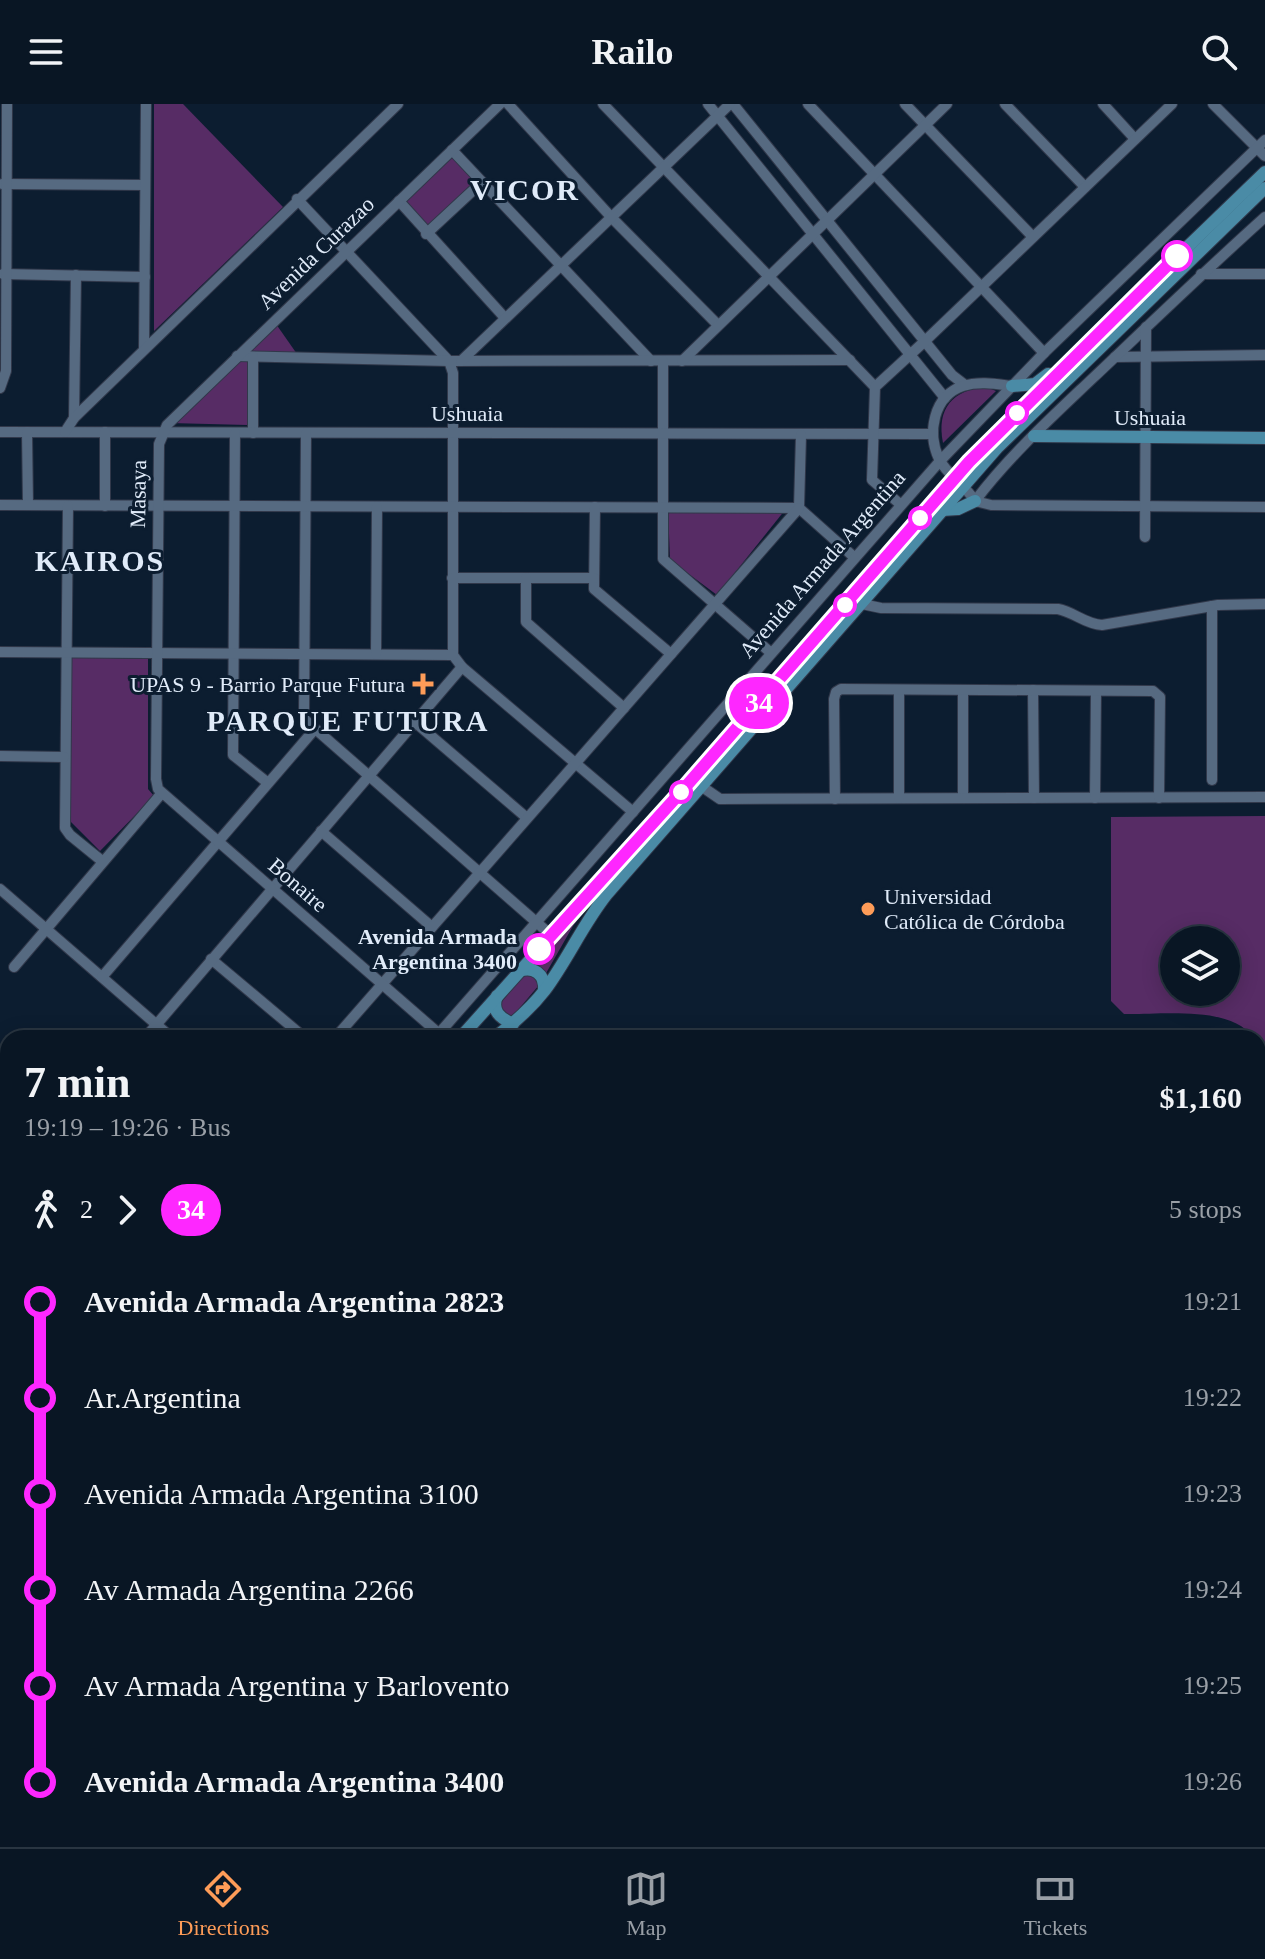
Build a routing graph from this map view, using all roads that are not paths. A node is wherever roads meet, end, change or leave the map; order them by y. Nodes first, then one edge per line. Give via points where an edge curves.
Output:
1 (7, 104) edge
2 (146, 104) edge
3 (398, 104) edge
4 (500, 104) edge
5 (508, 104) edge
6 (603, 104) edge
7 (708, 104) edge
8 (732, 104) edge
9 (808, 104) edge
10 (905, 104) edge
11 (947, 104) edge
12 (1005, 104) edge
13 (1103, 104) edge
14 (1172, 104) edge
15 (1213, 104) edge
16 (718, 116) junction
17 (925, 125) junction
18 (1135, 139) junction
19 (1262, 148) edge
20 (452, 150) junction
21 (663, 167) junction
22 (1265, 172) edge
23 (875, 173) junction
24 (482, 182) junction
25 (3, 184) edge
26 (145, 185) junction
27 (1085, 187) junction
28 (1265, 188) edge
29 (297, 199) junction
30 (399, 201) junction
31 (1265, 217) edge
32 (612, 218) junction
33 (827, 220) junction
34 (426, 234) junction
35 (812, 234) junction
36 (1033, 237) junction
37 (347, 250) junction
38 (560, 265) junction
39 (3, 274) edge
40 (1201, 274) junction
41 (1265, 274) edge
42 (76, 275) junction
43 (145, 277) junction
44 (769, 277) junction
45 (982, 287) junction
46 (505, 318) junction
47 (718, 325) junction
48 (1146, 327) junction
49 (1091, 340) junction
50 (925, 341) junction
51 (144, 349) junction
52 (1044, 353) junction
53 (911, 354) junction
54 (1265, 355) edge
55 (237, 356) junction
56 (1147, 356) junction
57 (253, 357) junction
58 (1115, 357) junction
59 (850, 360) junction
60 (455, 361) junction
61 (657, 361) junction
62 (682, 361) junction
63 (965, 385) junction
64 (1012, 386) junction
65 (875, 387) junction
66 (0, 388) edge
67 (945, 398) junction
68 (74, 418) junction
69 (0, 432) edge
70 (27, 432) junction
71 (65, 432) junction
72 (105, 432) junction
73 (161, 433) junction
74 (235, 433) junction
75 (253, 433) junction
76 (306, 433) junction
77 (452, 433) junction
78 (933, 434) junction
79 (663, 435) junction
80 (801, 435) junction
81 (872, 435) junction
82 (1034, 436) junction
83 (1146, 438) junction
84 (1265, 438) edge
85 (940, 461) junction
86 (959, 481) junction
87 (975, 501) junction
88 (900, 504) junction
89 (0, 505) edge
90 (28, 505) junction
91 (68, 506) junction
92 (105, 506) junction
93 (158, 506) junction
94 (234, 506) junction
95 (306, 506) junction
96 (1145, 506) junction
97 (377, 507) junction
98 (452, 507) junction
99 (595, 507) junction
100 (663, 507) junction
101 (1265, 507) edge
102 (799, 508) junction
103 (942, 510) junction
104 (1145, 537) dead end
105 (854, 557) junction
106 (452, 578) junction
107 (526, 578) junction
108 (594, 584) junction
109 (715, 604) junction
110 (862, 604) junction
111 (1265, 604) edge
112 (1212, 606) junction
113 (0, 652) edge
114 (66, 652) junction
115 (770, 652) junction
116 (157, 653) junction
117 (234, 653) junction
118 (305, 654) junction
119 (376, 654) junction
120 (671, 654) junction
121 (453, 655) junction
122 (462, 667) junction
123 (899, 690) junction
124 (963, 690) junction
125 (1033, 690) junction
126 (1096, 691) junction
127 (624, 708) junction
128 (416, 723) junction
129 (314, 730) junction
130 (0, 756) edge
131 (64, 757) junction
132 (576, 763) junction
133 (368, 777) junction
134 (1212, 780) dead end
135 (268, 783) junction
136 (701, 786) junction
137 (161, 794) junction
138 (1265, 797) edge
139 (899, 798) junction
140 (963, 798) junction
141 (1034, 798) junction
142 (1095, 798) junction
143 (1159, 798) junction
144 (835, 799) junction
145 (633, 812) junction
146 (527, 818) junction
147 (321, 831) junction
148 (218, 841) junction
149 (102, 861) junction
150 (479, 873) junction
151 (271, 888) junction
152 (0, 889) edge
153 (537, 924) junction
154 (432, 927) junction
155 (45, 928) junction
156 (551, 935) junction
157 (211, 959) junction
158 (14, 967) dead end
159 (519, 971) junction
160 (102, 977) junction
161 (382, 984) junction
162 (544, 990) junction
163 (497, 996) junction
164 (513, 1024) junction
165 (157, 1025) junction
166 (152, 1030) edge
167 (163, 1030) edge
168 (295, 1030) edge
169 (342, 1030) edge
170 (432, 1030) edge
171 (444, 1030) edge
172 (467, 1030) edge
173 (505, 1030) edge

1 - 25 street
2 - 26 street
3 - 29 street
4 - 20 street, Avenida Curazao
5 - 32 street
6 - 21 street
7 - 16 street
8 - 16 street
8 - 33 street
9 - 23 street
10 - 17 street
11 - 17 street
12 - 27 street
13 - 18 street
14 - 18 street
15 - 19 street
16 - 21 street
16 - 35 street
17 - 23 street
17 - 36 street
18 - 27 street
19 - 52 street, Avenida Armada Argentina
20 - 24 street
20 - 30 street, Avenida Curazao
21 - 32 street
21 - 44 street
22 - 49 main road, Avenida Armada Argentina
23 - 33 street
23 - 45 street
24 - 34 street
24 - 38 street
25 - 26 street
25 - 39 street
26 - 43 street
27 - 36 street
28 - 86 main road, Avenida Armada Argentina
29 - 37 street
29 - 51 street
30 - 34 street
30 - 37 street, Avenida Curazao
31 - 40 street
32 - 38 street
32 - 47 street
33 - 35 street
33 - 50 street
34 - 46 street
35 - 44 street
35 - 53 street
36 - 45 street
37 - 55 street, Avenida Curazao
37 - 60 street
38 - 46 street
38 - 61 street
39 - 42 street
39 - 66 street via 6,371
40 - 41 street
40 - 48 street
42 - 43 street
42 - 68 street
43 - 51 street
44 - 47 street
44 - 59 street
45 - 50 street
45 - 52 street
46 - 60 street
47 - 62 street
48 - 56 street
48 - 58 street
49 - 64 main road via 1039,382
49 - 86 main road, Avenida Armada Argentina
50 - 53 street
50 - 63 street
51 - 68 street
52 - 64 street, Avenida Armada Argentina
53 - 65 street
53 - 67 street
54 - 56 street
55 - 57 street
55 - 73 street, Avenida Curazao
56 - 58 street
56 - 83 street
57 - 60 street
57 - 75 street
58 - 82 street
59 - 62 street
59 - 65 street
60 - 61 street
60 - 77 street
61 - 62 street
61 - 79 street
63 - 64 street
63 - 67 street
64 - 85 street, Avenida Armada Argentina
65 - 81 street
67 - 78 street via 935,414
68 - 71 street
69 - 70 street, Ushuaia
70 - 71 street, Ushuaia
70 - 90 street
71 - 72 street, Ushuaia
72 - 73 street, Ushuaia
72 - 92 street
73 - 74 street, Ushuaia
73 - 93 street, Masaya
74 - 75 street, Ushuaia
74 - 94 street
75 - 76 street, Ushuaia
76 - 77 street, Ushuaia
76 - 95 street
77 - 79 street, Ushuaia
77 - 98 street
78 - 81 street, Ushuaia
78 - 85 street
79 - 80 street, Ushuaia
79 - 100 street
80 - 81 street, Ushuaia
80 - 102 street
81 - 88 street via 875,484
82 - 83 main road, Ushuaia
82 - 87 street
83 - 84 main road, Ushuaia
83 - 96 street
85 - 86 street
85 - 88 street, Avenida Armada Argentina
86 - 87 street
86 - 103 main road, Avenida Armada Argentina
86 - 156 main road, Avenida Armada Argentina
87 - 96 street
87 - 103 main road
88 - 105 street, Avenida Armada Argentina
89 - 90 street
90 - 91 street
91 - 92 street
91 - 114 street
92 - 93 street
93 - 94 street
93 - 116 street, Masaya
94 - 95 street
94 - 117 street
95 - 97 street
95 - 118 street
96 - 101 street
96 - 104 street
97 - 98 street
97 - 119 street
98 - 99 street
98 - 106 street
99 - 100 street
99 - 108 street
100 - 102 street
100 - 109 street via 665,562
102 - 105 street
102 - 109 street
103 - 110 main road, Avenida Armada Argentina
105 - 115 street, Avenida Armada Argentina
106 - 107 street
106 - 121 street
107 - 108 street
107 - 127 street via 526,622
108 - 120 street
109 - 115 street
109 - 120 street
110 - 112 street via 1058,609 1102,625
110 - 136 main road, Avenida Armada Argentina
111 - 112 street
112 - 134 street
113 - 114 street
114 - 116 street
114 - 131 street
115 - 145 street, Avenida Armada Argentina
116 - 117 street
116 - 137 street, Masaya via 156,779
117 - 118 street
117 - 135 street via 233,755
118 - 119 street
118 - 129 street via 304,719
119 - 121 street
120 - 127 street
121 - 122 street
122 - 128 street
122 - 132 street
123 - 124 street
123 - 139 street
123 - 144 street via 836,692
124 - 125 street
124 - 140 street
125 - 126 street
125 - 141 street
126 - 142 street
126 - 143 street via 1158,694
127 - 132 street
128 - 133 street
128 - 146 street
129 - 133 street
129 - 135 street
130 - 131 street
131 - 149 street via 65,828
132 - 145 street
132 - 146 street
133 - 147 street
133 - 150 street
135 - 148 street
136 - 144 street via 720,799
136 - 162 main road, Avenida Armada Argentina via 591,915
137 - 148 street, Bonaire
137 - 149 street
138 - 143 street
139 - 140 street
139 - 144 street
140 - 141 street
141 - 142 street
142 - 143 street
145 - 153 street, Avenida Armada Argentina
146 - 150 street
147 - 151 street
147 - 154 street
148 - 151 street, Bonaire
148 - 160 street
149 - 155 street
150 - 153 street
150 - 154 street
151 - 157 street
151 - 161 street, Bonaire
152 - 155 street
153 - 156 street
153 - 171 street, Avenida Armada Argentina
154 - 161 street
155 - 158 street
155 - 160 street
156 - 159 main road, Avenida Armada Argentina
157 - 165 street
157 - 168 street
159 - 162 main road via 536,971
159 - 163 main road, Avenida Armada Argentina
160 - 165 street
161 - 169 street
161 - 170 street, Bonaire
162 - 164 main road, Avenida Armada Argentina
163 - 164 main road via 497,1013
163 - 172 main road, Avenida Armada Argentina
164 - 173 main road, Avenida Armada Argentina
165 - 166 street
165 - 167 street

